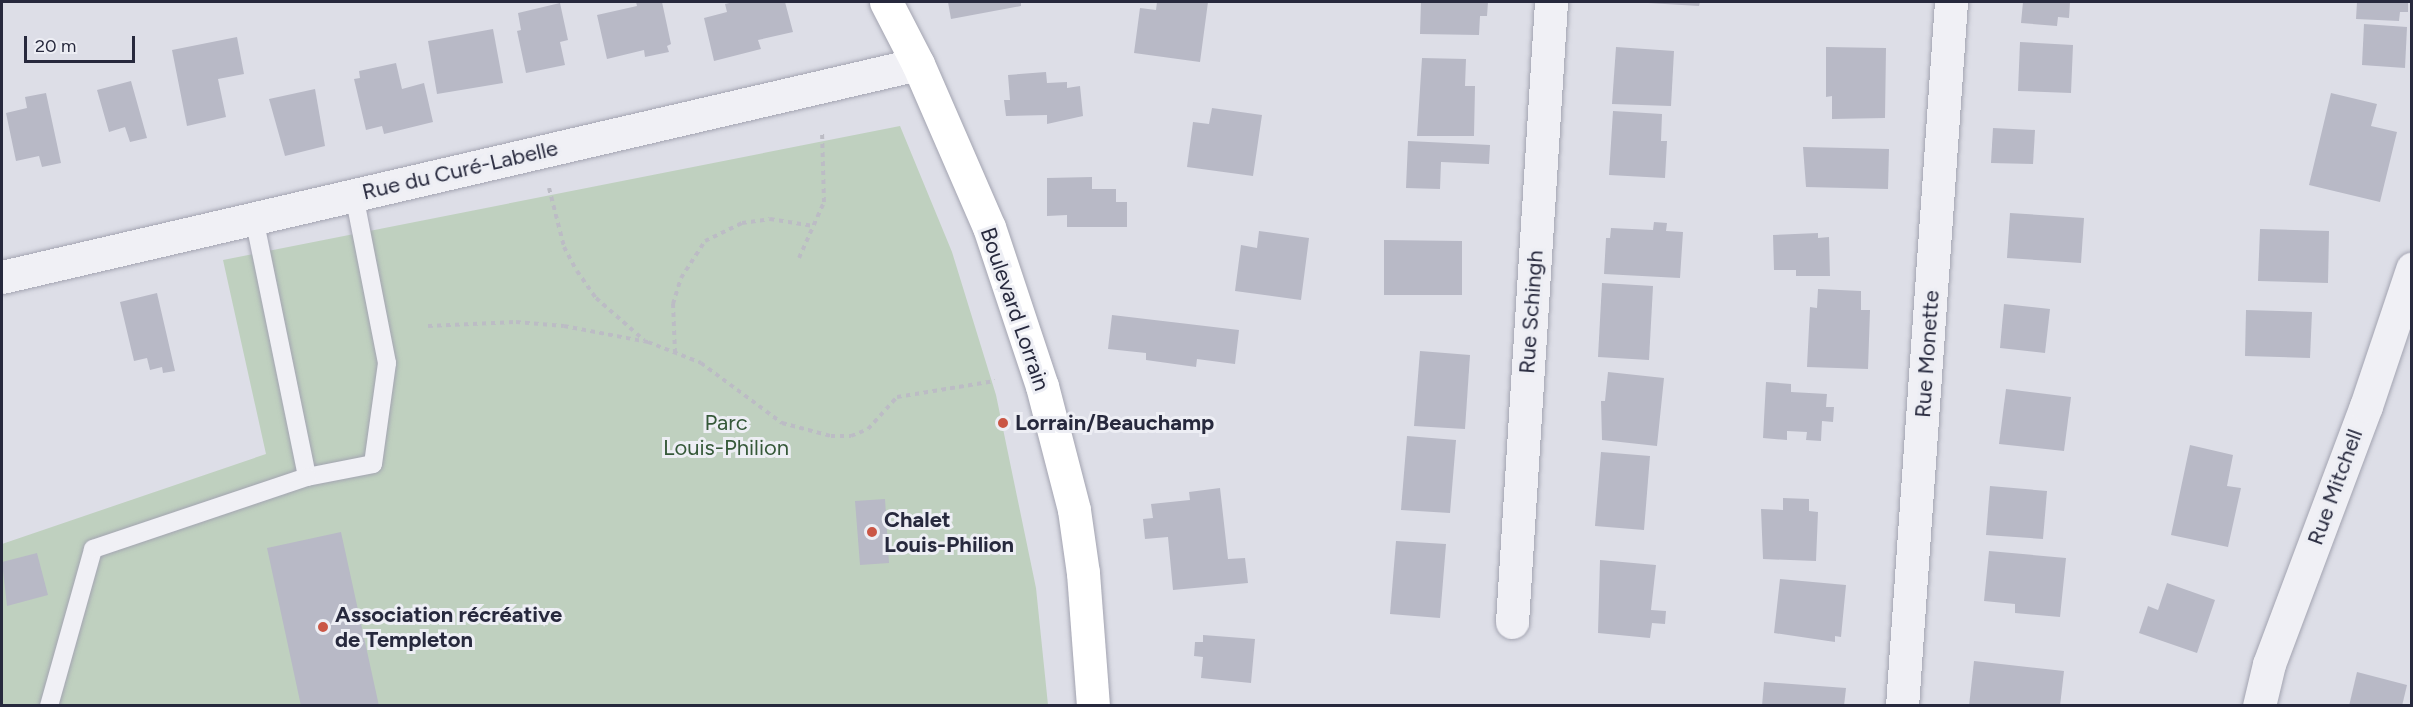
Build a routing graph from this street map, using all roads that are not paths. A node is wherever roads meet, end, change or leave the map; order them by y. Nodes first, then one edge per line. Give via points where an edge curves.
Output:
1 (886, 2) edge
2 (1551, 2) edge
3 (1951, 2) edge
4 (918, 63) junction
5 (354, 195) junction
6 (254, 218) junction
7 (2412, 269) edge
8 (2, 277) edge
9 (307, 477) junction
10 (1512, 622) dead end
11 (49, 705) edge
12 (1093, 705) edge
13 (1902, 705) edge
14 (2259, 705) edge

1 - 4 main road, Boulevard Lorrain
2 - 10 street, Rue Schingh
3 - 13 street, Rue Monette
4 - 5 street, Rue du Curé-Labelle
4 - 12 main road, Boulevard Lorrain via 989,227 1042,386 1074,510
5 - 6 street, Rue du Curé-Labelle
5 - 9 lane via 387,363 373,464
6 - 8 street, Rue du Curé-Labelle
6 - 9 lane
7 - 14 street, Rue Mitchell via 2366,406 2270,664
9 - 11 lane via 93,549

